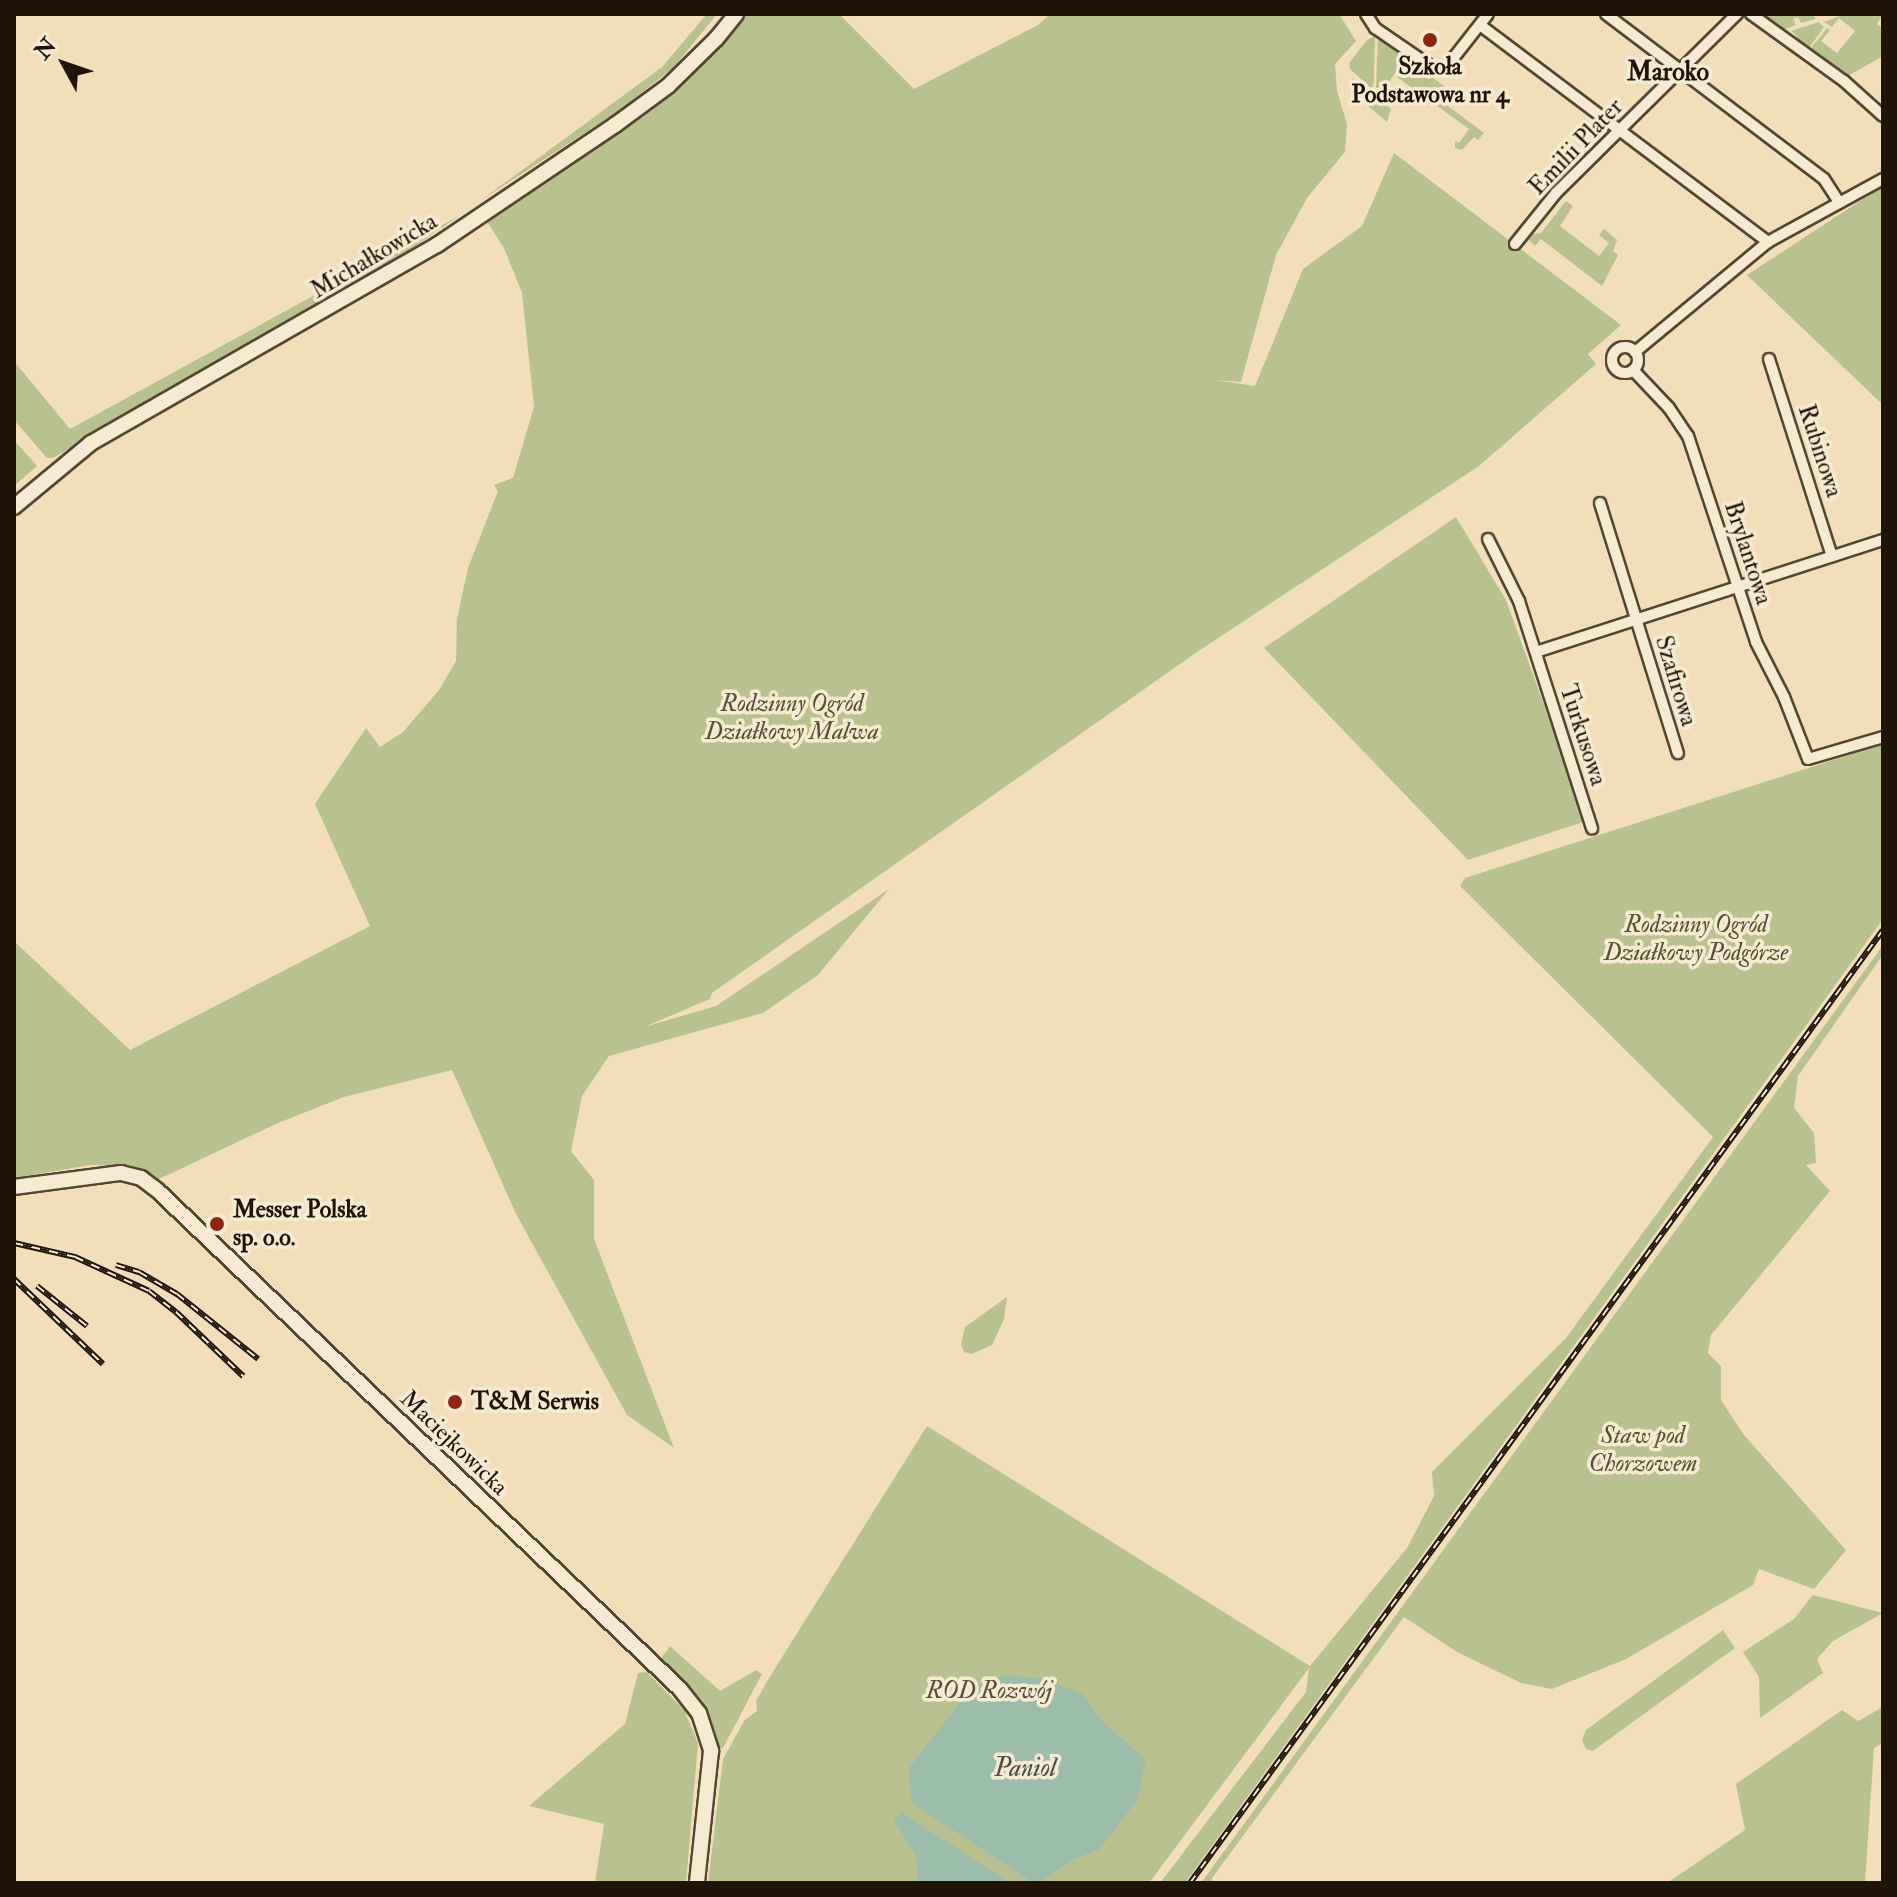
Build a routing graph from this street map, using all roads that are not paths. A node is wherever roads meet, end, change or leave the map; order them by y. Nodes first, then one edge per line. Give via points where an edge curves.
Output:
1 (736, 14) edge
2 (1366, 14) edge
3 (1488, 14) edge
4 (1606, 14) edge
5 (1737, 14) edge
6 (1751, 14) edge
7 (1480, 25) junction
8 (1681, 71) junction
9 (1883, 116) edge
10 (1619, 129) junction
11 (1883, 179) edge
12 (1839, 202) junction
13 (1768, 242) junction
14 (1515, 244) dead end
15 (1635, 352) junction
16 (1769, 359) dead end
17 (1633, 370) junction
18 (1600, 503) dead end
19 (14, 507) edge
20 (1488, 539) dead end
21 (1883, 540) edge
22 (1832, 556) junction
23 (1738, 586) junction
24 (1636, 620) junction
25 (1536, 652) junction
26 (1883, 737) edge
27 (1678, 753) dead end
28 (1592, 829) dead end
29 (14, 1187) edge
30 (697, 1883) edge

1 - 19 street, Michałkowicka via 679,77 615,125 437,245 91,443
2 - 7 street via 1384,34 1436,70 1444,70
3 - 7 street
4 - 8 street
5 - 8 street, Emilii Plater
6 - 9 street
7 - 10 street
8 - 10 street, Emilii Plater
8 - 12 street via 1824,179
10 - 13 street
10 - 14 street, Emilii Plater
11 - 12 street
12 - 13 street
13 - 15 street
15 - 17 street
15 - 17 street via 1621,348 1612,359 1619,371
16 - 22 street, Rubinowa
17 - 23 street, Brylantowa via 1688,436
18 - 24 street, Szafirowa
20 - 25 street, Turkusowa via 1519,601
21 - 22 street
22 - 23 street
23 - 24 street, Szafirowa
23 - 26 street, Brylantowa via 1763,659 1808,759
24 - 25 street
24 - 27 street, Szafirowa
25 - 28 street, Turkusowa
29 - 30 street, Maciejkowicka via 121,1173 141,1178 680,1689 699,1713 711,1751

